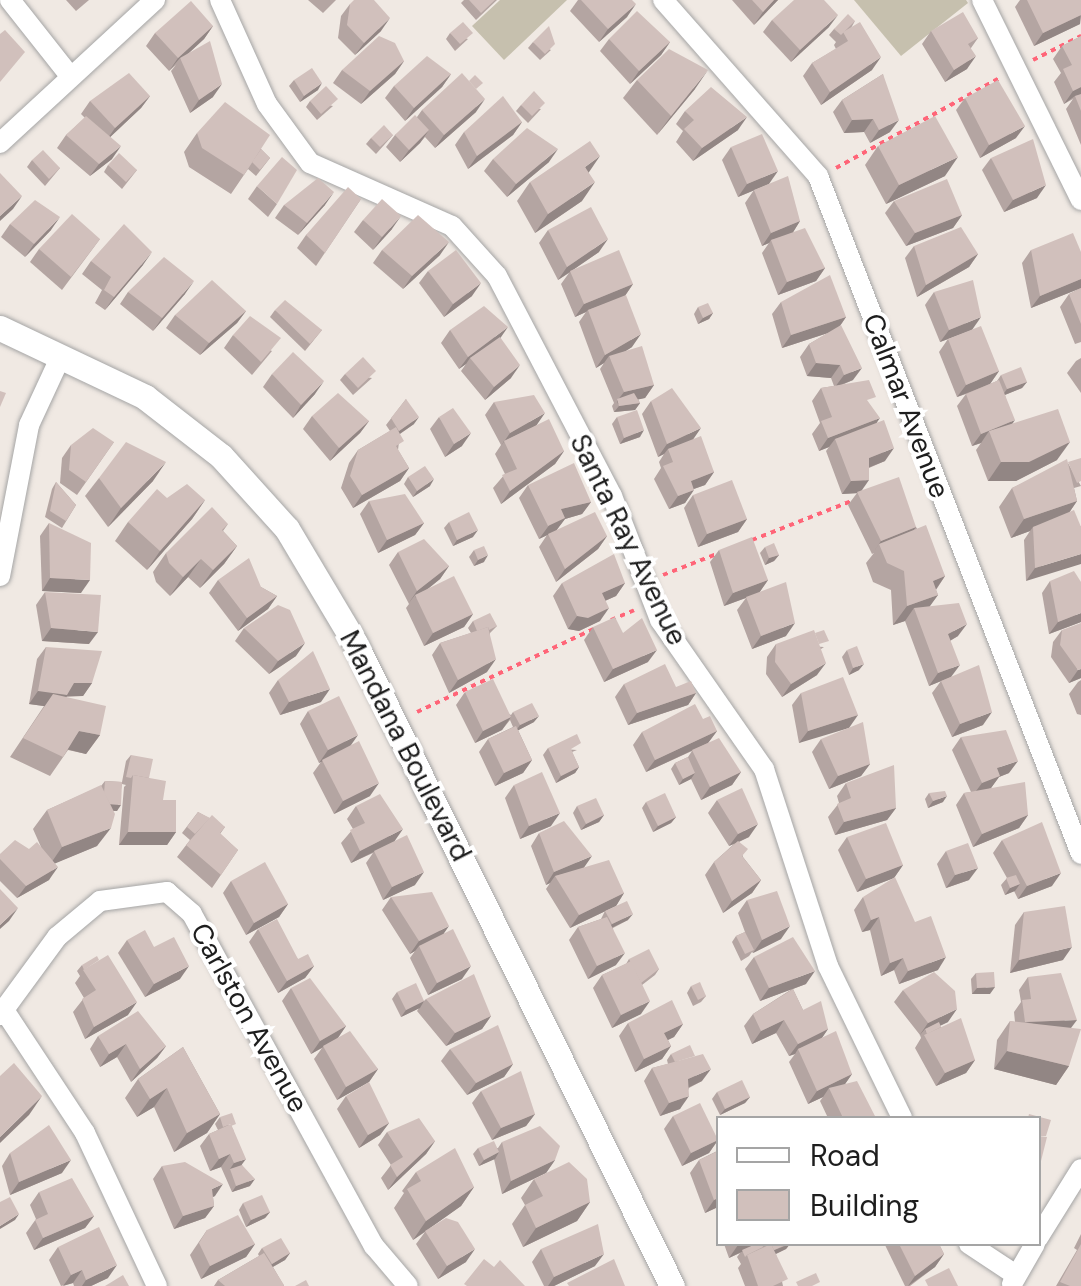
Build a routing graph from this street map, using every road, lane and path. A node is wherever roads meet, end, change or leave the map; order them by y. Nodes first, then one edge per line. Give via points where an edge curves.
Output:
1 (10, 0) edge
2 (155, 0) edge
3 (220, 0) edge
4 (663, 0) edge
5 (982, 0) edge
6 (1081, 36) edge
7 (1012, 72) junction
8 (70, 76) junction
9 (0, 142) edge
10 (818, 176) junction
11 (1081, 200) edge
12 (0, 328) edge
13 (61, 356) junction
14 (859, 498) edge
15 (0, 576) edge
16 (649, 592) junction
17 (394, 722) junction
18 (1081, 854) edge
19 (2, 1013) edge
20 (901, 1116) edge
21 (1081, 1170) edge
22 (1041, 1235) edge
23 (971, 1246) edge
24 (1034, 1246) edge
25 (1013, 1280) edge
26 (158, 1286) edge
27 (408, 1286) edge
28 (672, 1286) edge

1 - 8 street
2 - 8 street
3 - 16 street, Santa Ray Avenue via 266,104 310,163 452,226 497,276 612,496
4 - 10 street, Calmar Avenue
5 - 7 street
6 - 7 path
7 - 10 path
7 - 11 street
8 - 9 street
10 - 18 street, Calmar Avenue
12 - 13 street, Mandana Boulevard
13 - 15 street via 29,426
13 - 17 street, Mandana Boulevard via 145,397 221,456 287,529
14 - 16 path
16 - 17 path
16 - 20 street, Santa Ray Avenue via 764,769 814,930
17 - 28 street, Mandana Boulevard
19 - 26 street via 84,1133
19 - 27 street, Carlston Avenue via 58,937 100,902 167,892 192,914 374,1246
21 - 22 street
23 - 25 street
24 - 25 street

